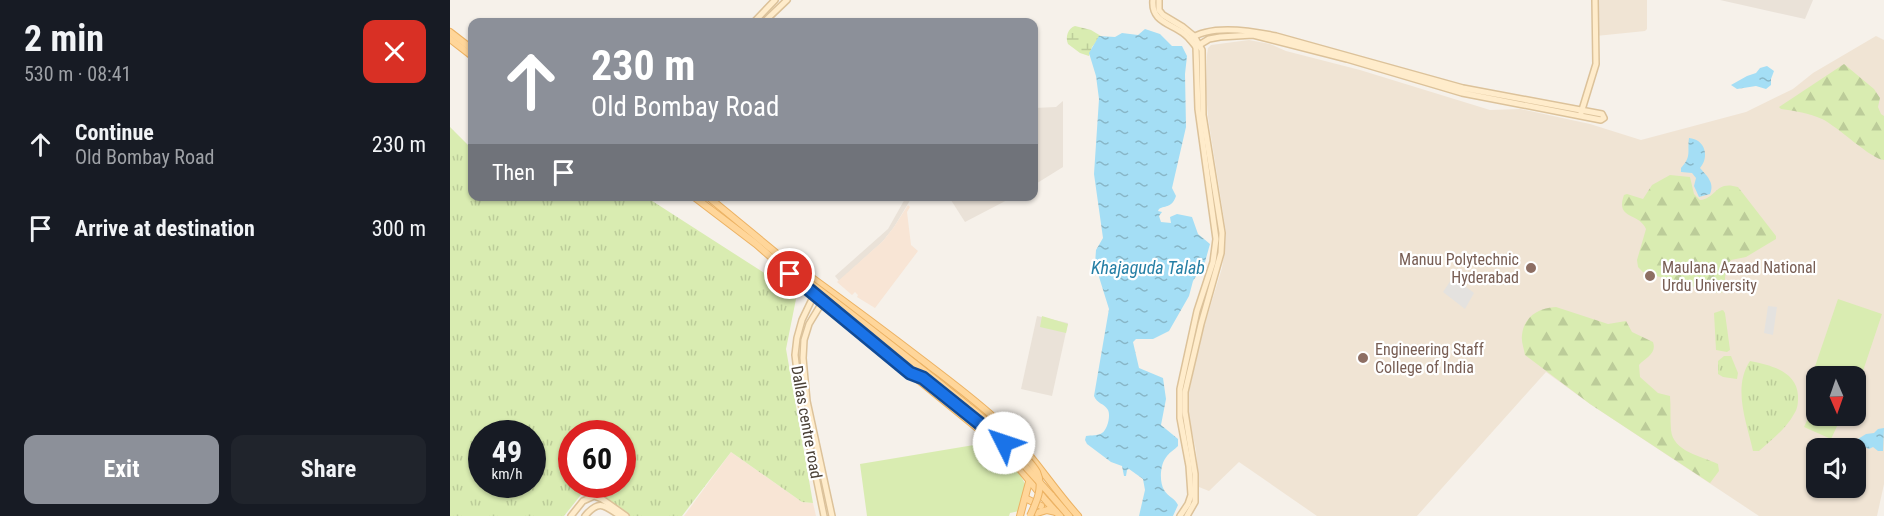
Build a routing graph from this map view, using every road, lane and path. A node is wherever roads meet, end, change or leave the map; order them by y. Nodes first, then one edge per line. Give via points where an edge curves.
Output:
1 (775, 0) edge
2 (787, 0) edge
3 (1153, 0) edge
4 (1159, 0) edge
5 (1595, 0) edge
6 (758, 18) edge
7 (768, 18) edge
8 (450, 32) edge
9 (1192, 38) junction
10 (450, 39) edge
11 (468, 46) edge
12 (1198, 46) junction
13 (468, 53) edge
14 (1581, 113) junction
15 (1603, 117) dead end
16 (700, 201) edge
17 (713, 201) edge
18 (798, 271) junction
19 (814, 295) junction
20 (822, 301) junction
21 (802, 320) junction
22 (809, 324) junction
23 (897, 341) junction
24 (887, 353) junction
25 (910, 373) junction
26 (1042, 469) junction
27 (1024, 473) junction
28 (1029, 482) junction
29 (1053, 486) junction
30 (1025, 498) junction
31 (1044, 499) junction
32 (1041, 506) junction
33 (1058, 514) edge
34 (1037, 515) edge
35 (571, 516) edge
36 (585, 516) edge
37 (620, 516) edge
38 (626, 516) edge
39 (824, 516) edge
40 (832, 516) edge
41 (1020, 516) edge
42 (1030, 516) edge
43 (1069, 516) edge
44 (1078, 516) edge
45 (1180, 516) edge
46 (1187, 516) edge

1 - 6 street
2 - 7 street
3 - 9 street via 1157,18
4 - 9 street via 1163,15 1184,27
5 - 14 street via 1596,64
8 - 11 main road
9 - 12 street
9 - 14 street via 1245,30 1462,88
10 - 13 main road
12 - 14 street via 1220,37 1252,35 1462,93
12 - 45 street via 1197,109 1216,239 1180,389 1191,495
12 - 46 street via 1203,66 1203,115 1220,216 1221,253 1186,388 1185,412 1195,474 1195,502
14 - 15 street
16 - 19 main road
17 - 18 main road
18 - 23 main road
18 - 42 main road, bridge via 972,408 1021,453 1039,480 1039,494
19 - 20 main road
19 - 21 street, Dallas centre road
20 - 22 street, Dallas centre road
20 - 24 main road
21 - 22 street
21 - 39 street, Dallas centre road via 795,356
22 - 40 street, Dallas centre road via 803,358 807,401
23 - 24 main road
23 - 26 main road via 1001,423
24 - 25 main road
25 - 27 main road via 998,445
25 - 43 main road, bridge via 923,378 1004,443
26 - 27 main road via 1033,475
26 - 29 main road
27 - 28 main road
28 - 29 main road via 1041,480
28 - 30 main road
28 - 31 main road
29 - 44 main road
30 - 32 main road
30 - 41 main road
31 - 32 main road
31 - 33 main road
32 - 34 main road
33 - 34 main road via 1047,510
35 - 38 street via 583,501 594,496
36 - 37 street via 594,506 604,505

